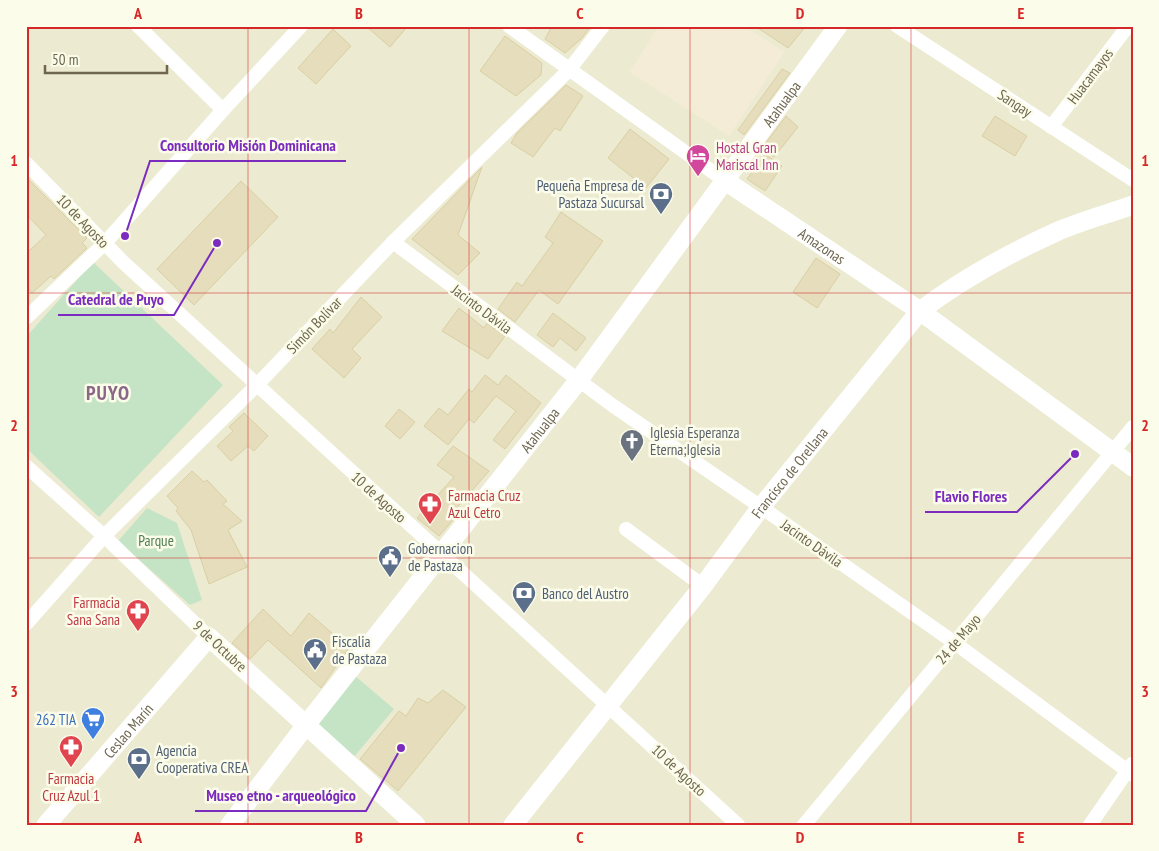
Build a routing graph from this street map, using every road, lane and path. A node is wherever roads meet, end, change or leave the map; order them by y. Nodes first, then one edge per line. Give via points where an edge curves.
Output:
1 (138, 26) edge
2 (301, 26) edge
3 (509, 26) edge
4 (603, 26) edge
5 (838, 26) edge
6 (897, 26) edge
7 (1128, 26) edge
8 (569, 70) junction
9 (223, 110) junction
10 (1051, 127) junction
11 (26, 163) edge
12 (724, 180) junction
13 (1133, 180) edge
14 (1133, 205) edge
15 (393, 242) junction
16 (105, 243) junction
17 (920, 311) junction
18 (26, 318) edge
19 (578, 380) junction
20 (256, 385) junction
21 (1133, 427) edge
22 (1113, 453) junction
23 (26, 466) edge
24 (1133, 467) edge
25 (761, 507) junction
26 (626, 529) dead end
27 (104, 536) junction
28 (441, 553) junction
29 (703, 586) junction
30 (26, 624) edge
31 (209, 637) junction
32 (955, 643) junction
33 (608, 705) junction
34 (306, 725) junction
35 (1131, 769) edge
36 (46, 825) edge
37 (230, 825) edge
38 (416, 825) edge
39 (514, 825) edge
40 (738, 825) edge
41 (804, 825) edge
42 (1090, 825) edge

1 - 9 street
2 - 9 street
3 - 8 street, Amazonas
4 - 8 street, Simón Bolívar
5 - 12 street, Atahualpa
6 - 10 street, Sangay
7 - 10 street, Huacamayos
8 - 12 street, Amazonas
8 - 15 street, Simón Bolívar
9 - 16 street
10 - 13 street, Sangay
11 - 16 street, 10 de Agosto
12 - 17 street, Amazonas
12 - 19 street, Atahualpa
14 - 17 street, Francisco de Orellana via 1058,231 983,268
15 - 19 street, Jacinto Dávila
15 - 20 street, Simón Bolívar
16 - 18 street
16 - 20 street, 10 de Agosto
17 - 22 street, Amazonas
17 - 25 street, Francisco de Orellana
19 - 25 street, Jacinto Dávila
19 - 28 street, Atahualpa
20 - 27 street, Simón Bolívar
20 - 28 street, 10 de Agosto
21 - 22 street, 24 de Mayo
22 - 24 street, Amazonas
22 - 32 street, 24 de Mayo
23 - 27 street, 9 de Octubre
25 - 29 street, Francisco de Orellana
25 - 32 street, Jacinto Dávila
26 - 29 street
27 - 30 street, Simón Bolívar
27 - 31 street, 9 de Octubre
28 - 33 street, 10 de Agosto
28 - 34 street, Atahualpa
29 - 33 street, Francisco de Orellana
31 - 34 street, 9 de Octubre
31 - 36 street, Ceslao Marín
32 - 35 street, Jacinto Dávila
32 - 41 street, 24 de Mayo
33 - 39 street, Francisco de Orellana
33 - 40 street, 10 de Agosto
34 - 37 street, Atahualpa
34 - 38 street, 9 de Octubre
35 - 42 street

